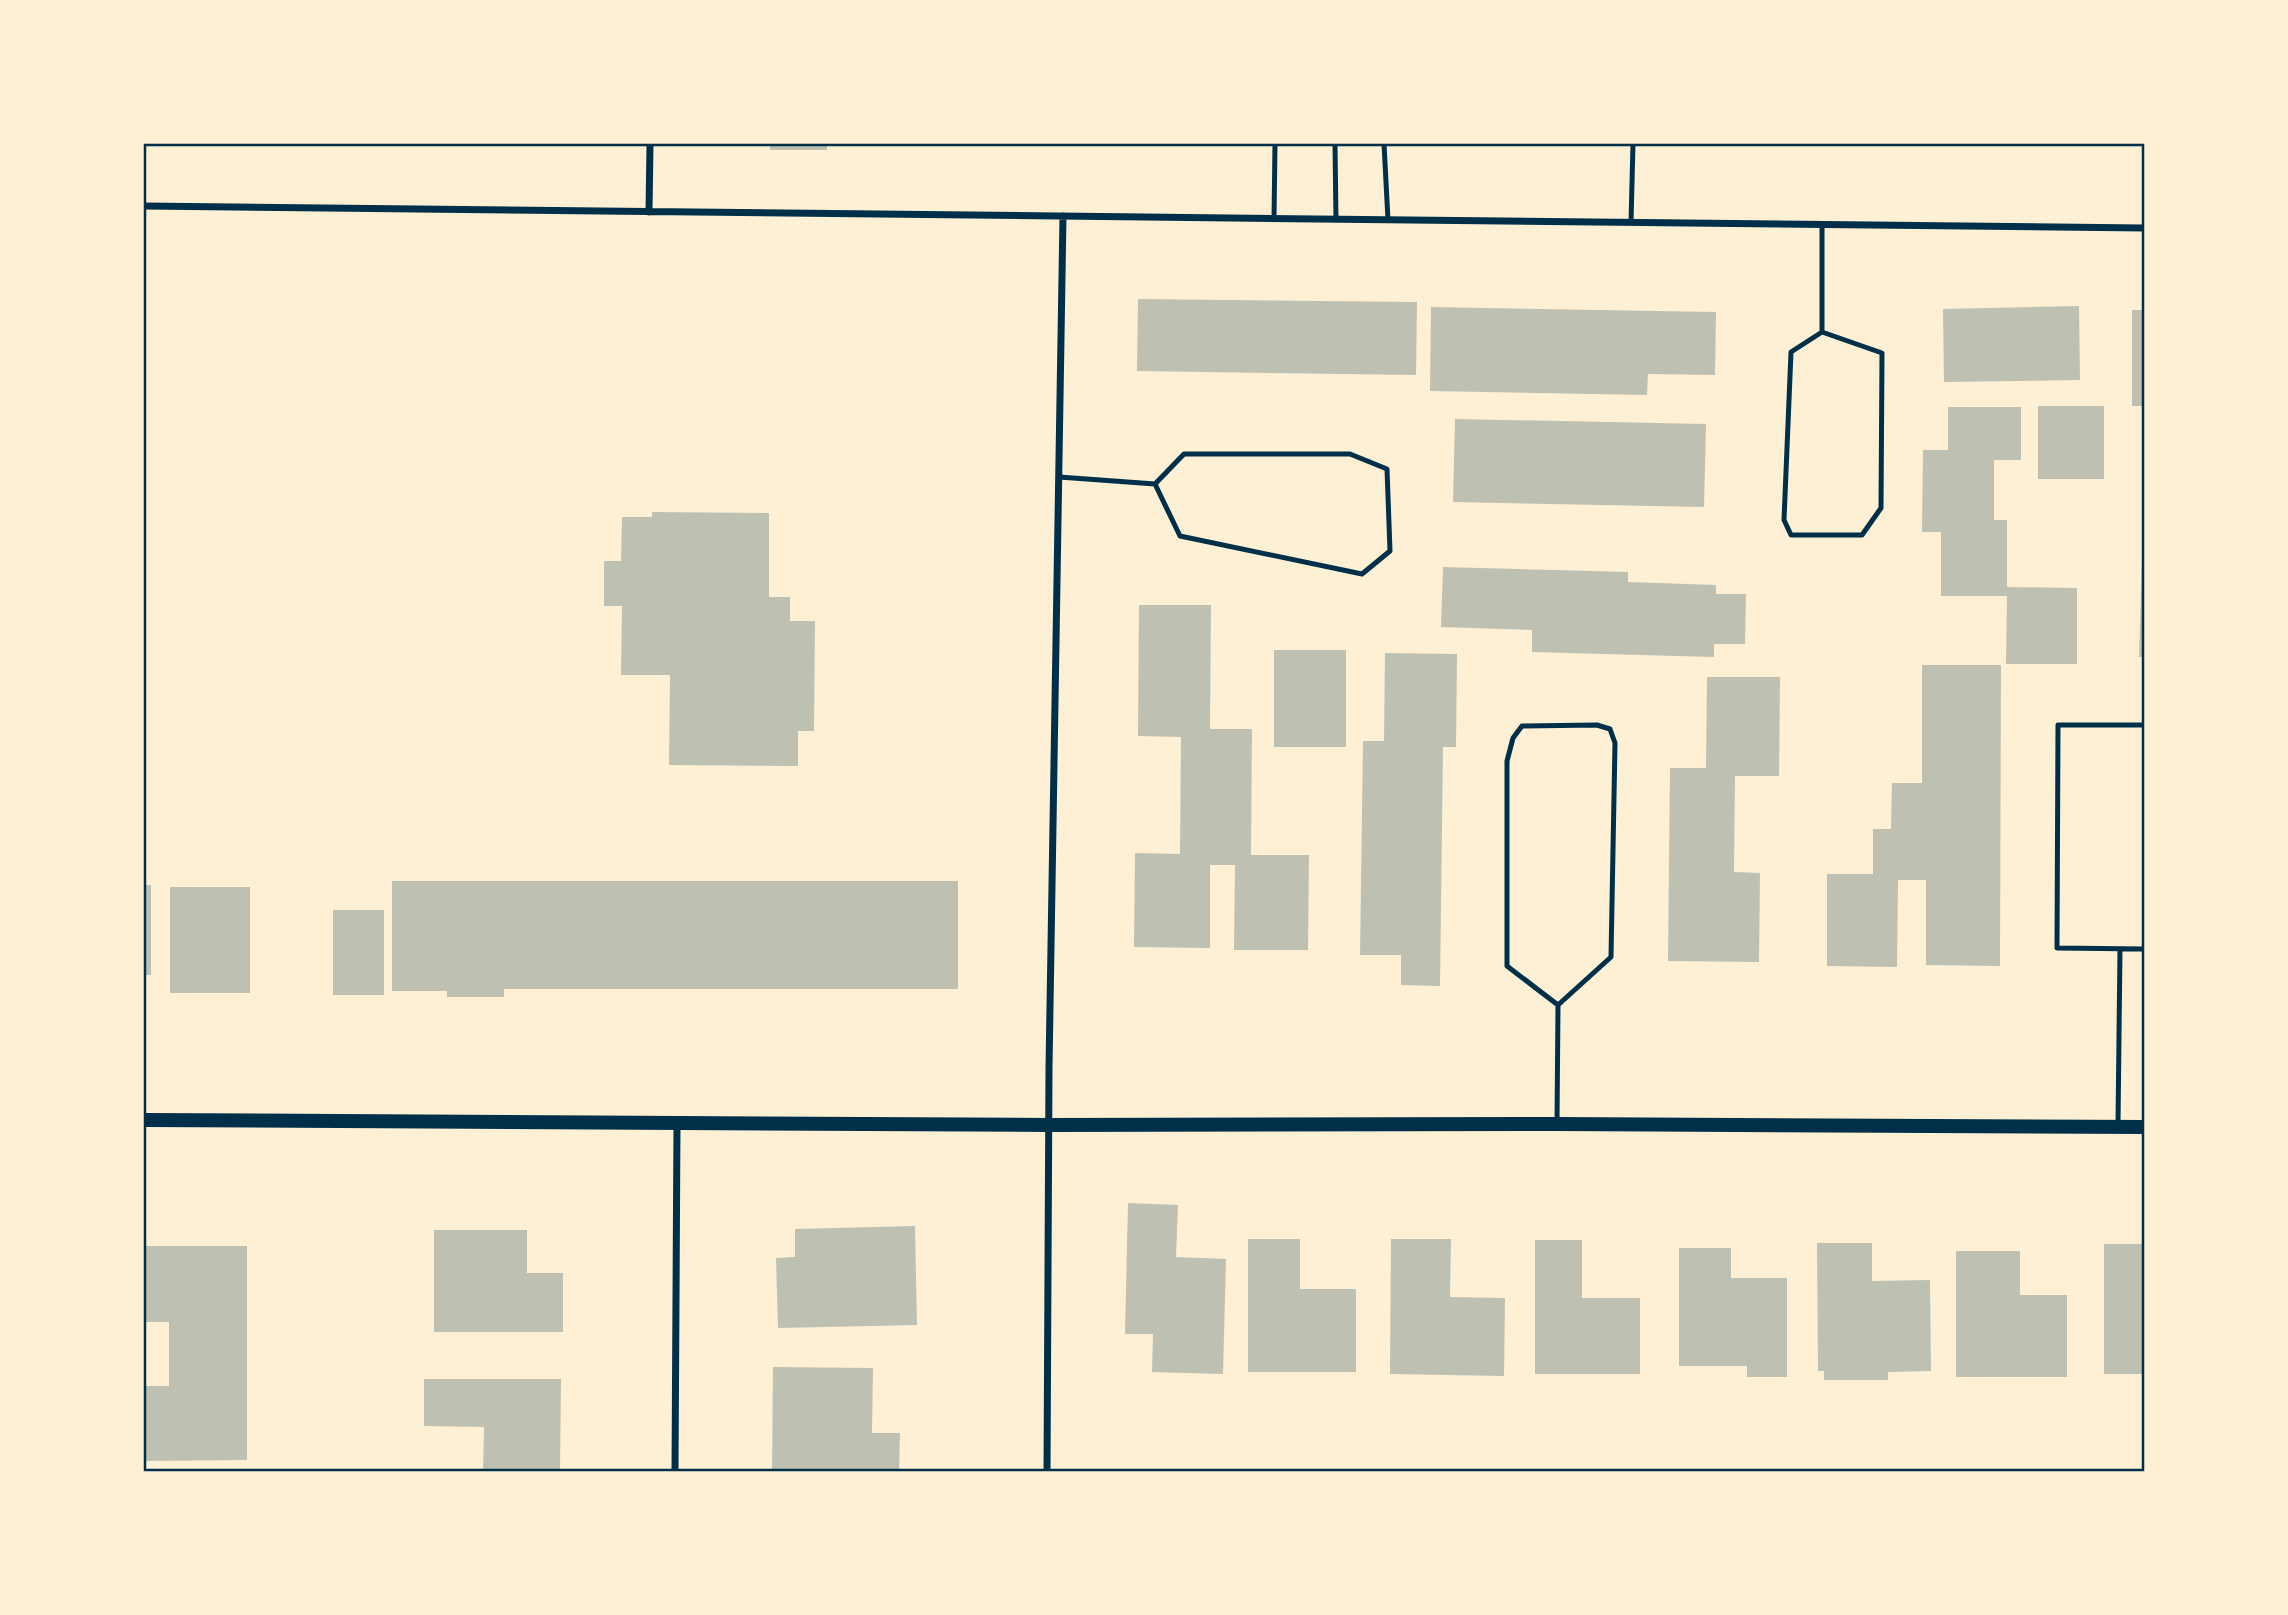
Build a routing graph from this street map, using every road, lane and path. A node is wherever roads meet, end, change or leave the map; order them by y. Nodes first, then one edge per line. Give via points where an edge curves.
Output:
1 (650, 144) edge
2 (1275, 144) edge
3 (1335, 144) edge
4 (1384, 144) edge
5 (1633, 144) edge
6 (144, 206) edge
7 (649, 212) junction
8 (1063, 216) junction
9 (1274, 219) junction
10 (1336, 219) junction
11 (1388, 220) junction
12 (1631, 222) junction
13 (1822, 224) junction
14 (2144, 228) edge
15 (1822, 332) junction
16 (1059, 477) junction
17 (1155, 484) junction
18 (2144, 725) edge
19 (2120, 949) junction
20 (2144, 949) edge
21 (1558, 1005) junction
22 (144, 1121) edge
23 (677, 1124) junction
24 (1557, 1124) junction
25 (1049, 1125) junction
26 (2118, 1126) junction
27 (2144, 1126) edge
28 (675, 1472) edge
29 (1047, 1472) edge

1 - 7 street
2 - 9 lane
3 - 10 lane
4 - 11 lane
5 - 12 lane
6 - 7 street
7 - 8 street
8 - 9 street
8 - 16 street
9 - 10 street
10 - 11 street
11 - 12 street
12 - 13 street
13 - 14 street
13 - 15 lane
15 - 15 lane via 1791,352 1784,520 1791,535 1862,536 1881,508 1882,352
16 - 17 lane
16 - 25 street
17 - 17 lane via 1184,454 1350,454 1387,469 1390,551 1362,573 1180,536
18 - 19 lane via 2058,724 2057,948
19 - 20 lane
19 - 26 lane
21 - 21 lane via 1611,957 1615,743 1610,729 1597,724 1522,726 1513,738 1507,761 1507,966
21 - 24 lane
22 - 23 main road
23 - 25 main road
23 - 28 street
24 - 25 main road
24 - 26 main road
25 - 29 street
26 - 27 main road

